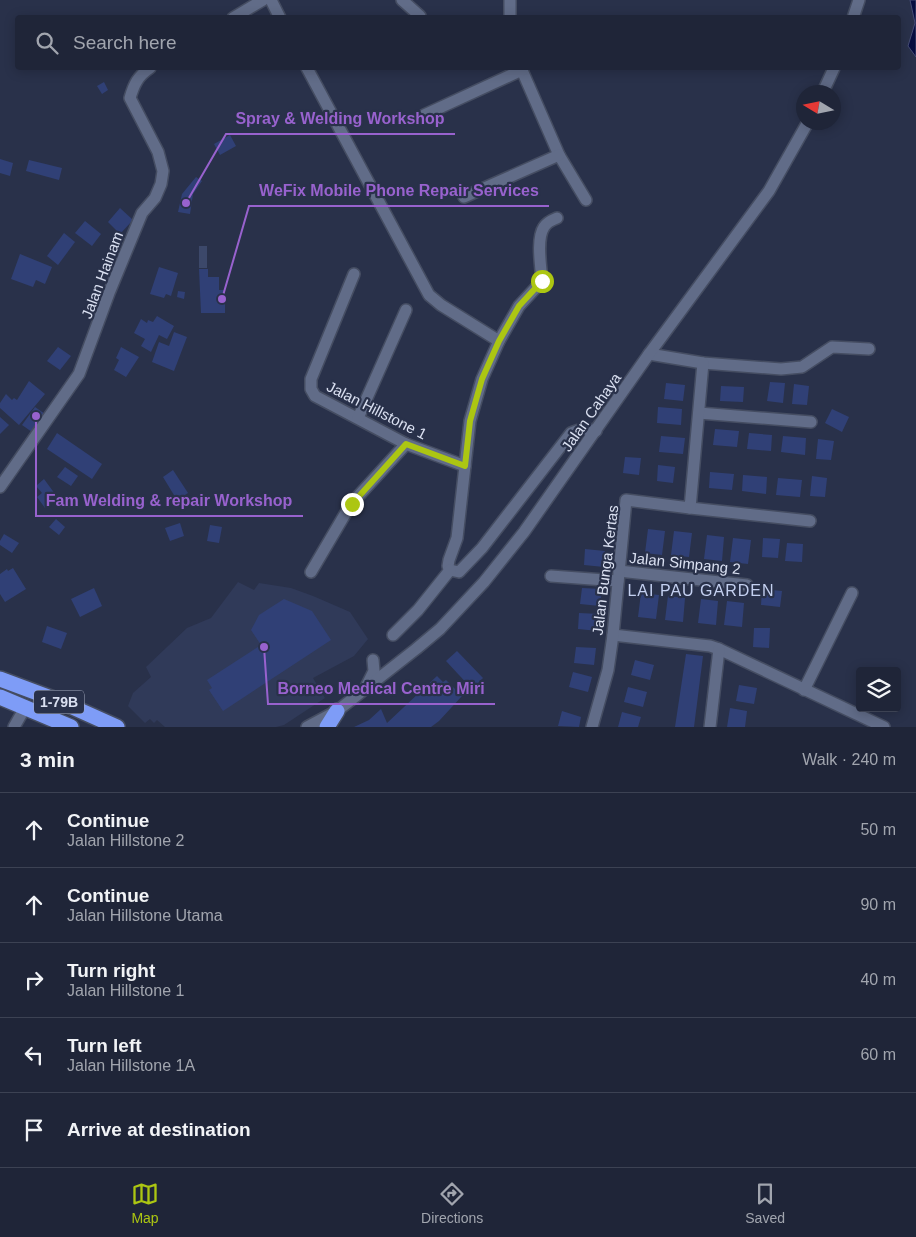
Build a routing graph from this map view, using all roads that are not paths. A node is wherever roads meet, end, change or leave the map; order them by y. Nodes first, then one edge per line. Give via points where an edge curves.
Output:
1 (263, 0) edge
2 (271, 0) edge
3 (402, 0) edge
4 (510, 0) edge
5 (859, 0) edge
6 (238, 15) edge
7 (278, 15) edge
8 (419, 15) edge
9 (510, 15) edge
10 (854, 15) edge
11 (146, 70) edge
12 (308, 70) edge
13 (519, 70) edge
14 (521, 70) edge
15 (833, 70) edge
16 (826, 85) edge
17 (424, 115) dead end
18 (803, 130) edge
19 (559, 155) junction
20 (464, 197) dead end
21 (586, 200) dead end
22 (557, 218) dead end
23 (354, 274) dead end
24 (406, 310) dead end
25 (499, 341) junction
26 (869, 349) dead end
27 (649, 354) junction
28 (703, 363) junction
29 (698, 413) junction
30 (358, 418) junction
31 (811, 422) dead end
32 (596, 431) junction
33 (406, 444) junction
34 (465, 466) junction
35 (0, 488) edge
36 (690, 508) junction
37 (810, 521) dead end
38 (450, 570) junction
39 (311, 572) dead end
40 (551, 576) dead end
41 (618, 576) junction
42 (748, 585) dead end
43 (852, 593) dead end
44 (392, 635) dead end
45 (613, 635) junction
46 (719, 648) junction
47 (373, 660) dead end
48 (0, 678) edge
49 (365, 689) junction
50 (804, 690) junction
51 (0, 696) edge
52 (26, 706) junction
53 (337, 711) junction
54 (14, 727) edge
55 (71, 727) edge
56 (117, 727) edge
57 (307, 727) edge
58 (327, 727) edge
59 (592, 727) edge
60 (710, 727) edge
61 (884, 727) edge

1 - 6 street
2 - 7 street
3 - 8 street
4 - 9 street
5 - 10 street
11 - 35 street, Jalan Hainam via 135,82 130,98 158,152 163,171 162,184 142,213 80,374
12 - 25 street via 429,295 441,306
13 - 17 street
14 - 19 street
15 - 16 street
18 - 27 street, Jalan Cahaya via 769,191
19 - 20 street
19 - 21 street
22 - 25 street via 545,225 541,233 542,281 519,306
23 - 30 street, Jalan Hillstone 1 via 311,379 311,390 315,396
24 - 30 street
25 - 34 street via 482,379 470,421
26 - 28 street via 832,347 802,367
27 - 28 street
27 - 32 street, Jalan Cahaya
28 - 29 street
29 - 31 street
29 - 36 street
30 - 33 street, Jalan Hillstone 1
32 - 38 street via 579,429 571,433 482,548 458,572
32 - 49 street, Jalan Cahaya via 484,582 440,628
33 - 34 street, Jalan Hillstone 1
33 - 39 street via 352,504
34 - 38 street via 458,538 449,560
36 - 37 street
36 - 41 street, Jalan Bunga Kertas via 626,500
38 - 44 street via 418,610
40 - 41 street, Jalan Simpang 2
41 - 42 street, Jalan Simpang 2
41 - 45 street, Jalan Bunga Kertas
43 - 50 street
45 - 46 street
45 - 59 street, Jalan Bunga Kertas via 608,670
46 - 50 street
46 - 60 street
47 - 49 street via 374,671
48 - 56 highway, 1-79B
49 - 53 street, Jalan Cahaya
50 - 61 street
51 - 52 highway
52 - 54 street
52 - 55 highway
53 - 57 street, Jalan Cahaya
53 - 58 highway

